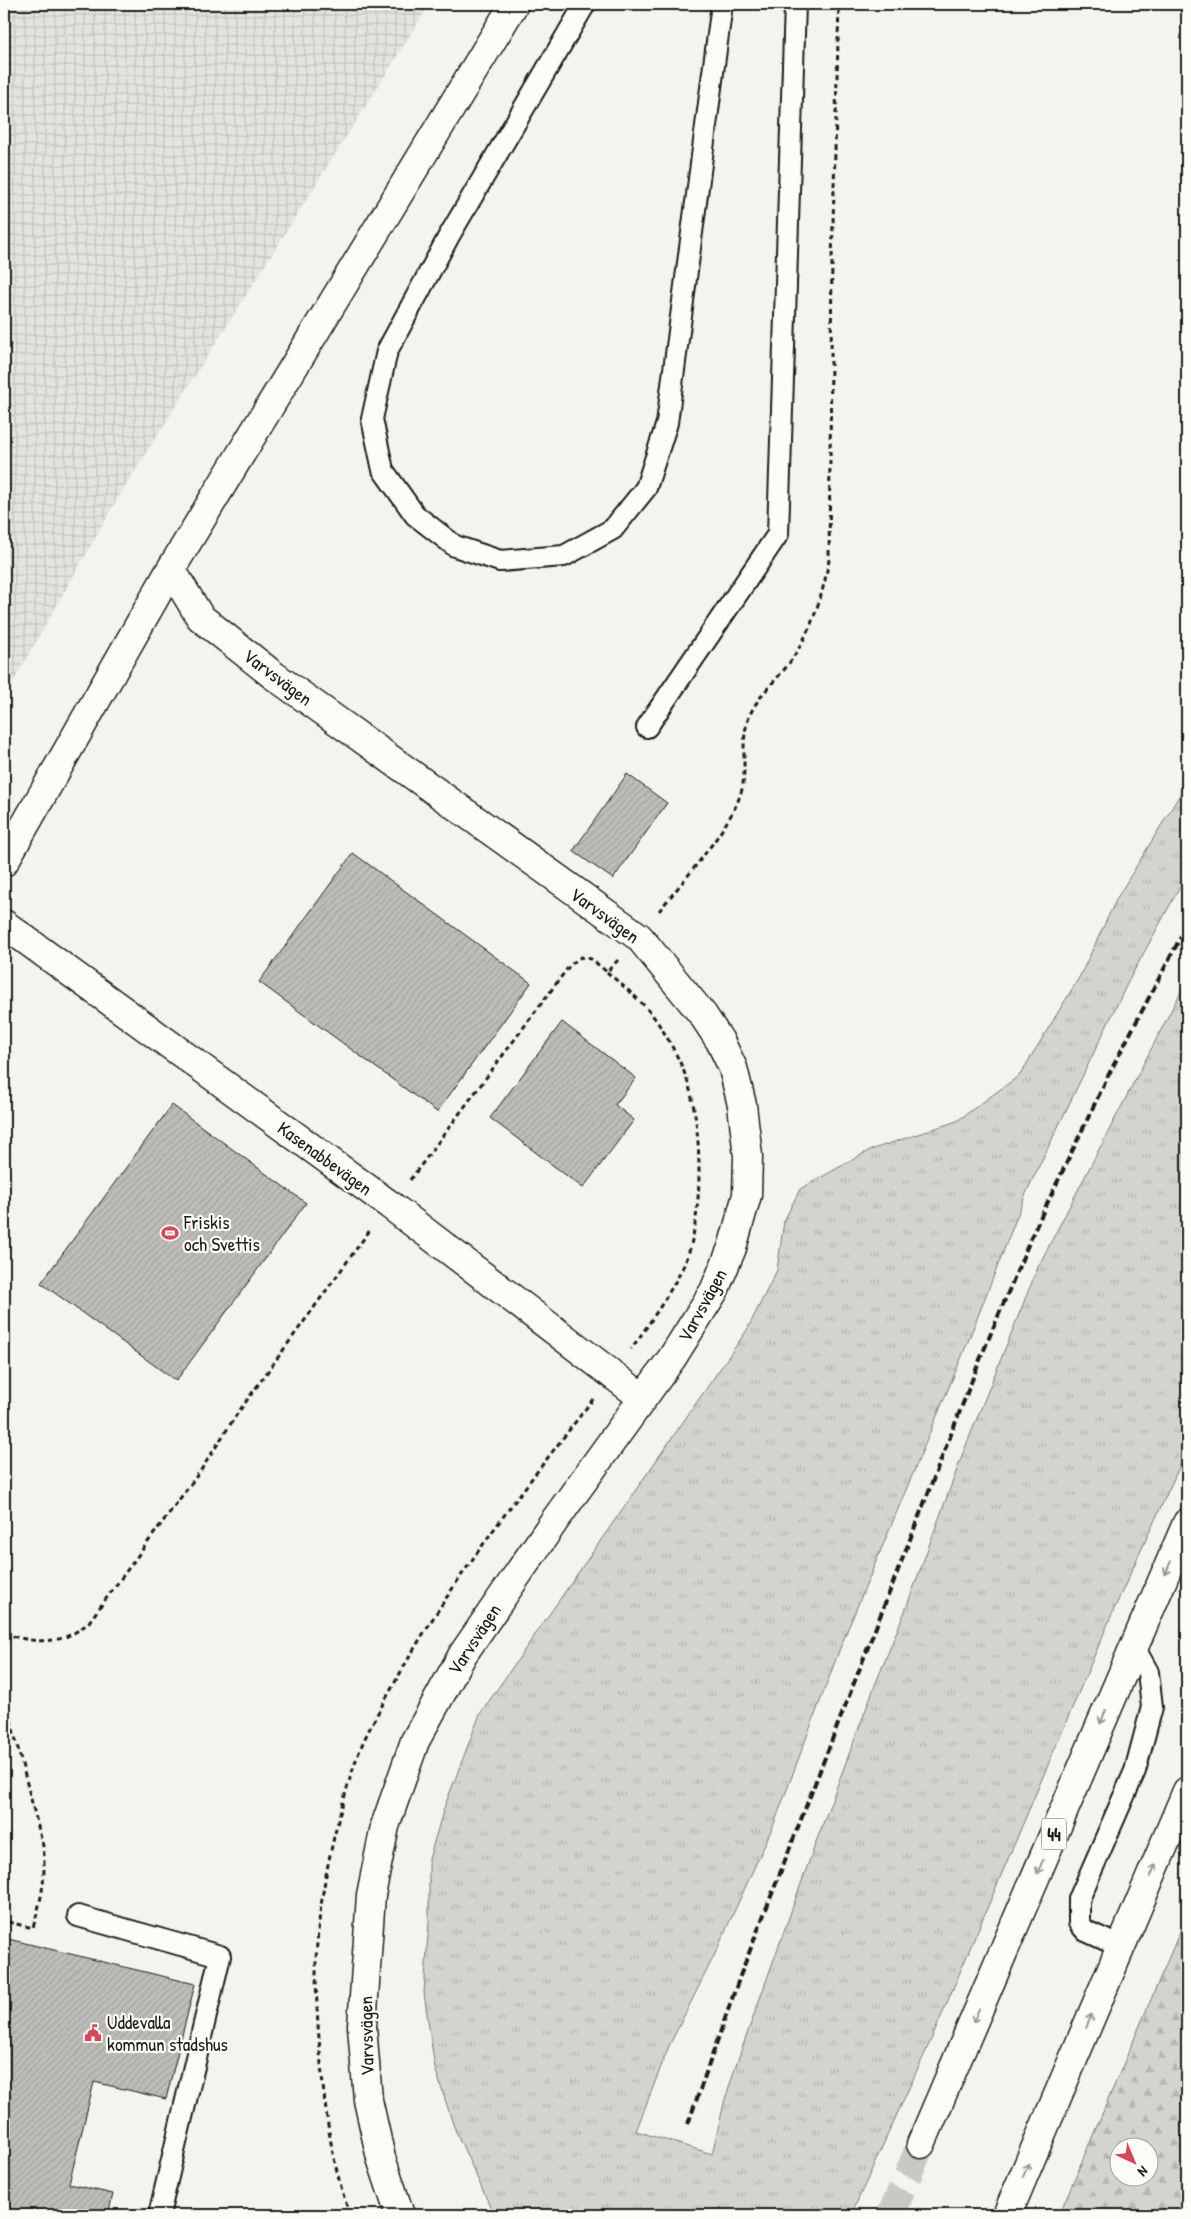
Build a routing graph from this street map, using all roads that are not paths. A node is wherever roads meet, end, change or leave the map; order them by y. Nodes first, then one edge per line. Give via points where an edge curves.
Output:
1 (514, 4) edge
2 (585, 4) edge
3 (722, 4) edge
4 (795, 4) edge
5 (171, 570) junction
6 (647, 727) dead end
7 (4, 862) edge
8 (4, 924) edge
9 (643, 1398) junction
10 (1187, 1523) edge
11 (1134, 1646) junction
12 (1187, 1790) edge
13 (78, 1916) dead end
14 (1121, 1947) junction
15 (921, 2144) tunnel mouth
16 (159, 2215) edge
17 (400, 2215) edge
18 (1006, 2215) edge

1 - 5 main road
2 - 3 lane via 449,236 387,351 372,420 383,470 415,515 455,546 500,561 564,556 613,530 646,488 667,423
4 - 6 lane via 778,534
5 - 7 main road
5 - 9 main road, Varvsvägen via 200,617 258,663 639,937 703,1014 720,1041 732,1068 742,1105 748,1156 747,1195 732,1248 714,1291
8 - 9 main road, Kasenabbevägen via 390,1205
9 - 17 main road, Varvsvägen via 463,1654 415,1740 385,1826 372,1895 362,2026 368,2100 381,2158
10 -> 11 main road, 44
11 - 14 lane via 1148,1672 1152,1706 1136,1770 1079,1899 1079,1923 1086,1931
11 -> 15 main road, 44
14 -> 12 main road
13 - 16 lane via 220,1956
18 -> 14 main road

